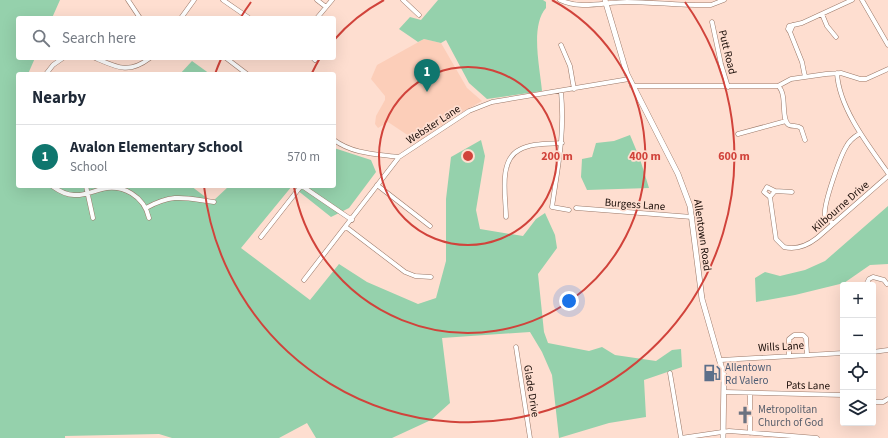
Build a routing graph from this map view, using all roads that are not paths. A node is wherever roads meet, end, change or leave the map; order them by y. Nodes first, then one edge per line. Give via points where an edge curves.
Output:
1 (128, 0) edge
2 (194, 0) edge
3 (223, 0) edge
4 (317, 0) edge
5 (332, 0) edge
6 (403, 0) edge
7 (560, 0) edge
8 (724, 0) edge
9 (852, 0) edge
10 (862, 0) edge
11 (606, 1) edge
12 (326, 7) junction
13 (822, 14) junction
14 (419, 15) dead end
15 (139, 16) edge
16 (182, 16) edge
17 (246, 16) edge
18 (319, 16) edge
19 (712, 22) dead end
20 (836, 37) dead end
21 (561, 45) dead end
22 (888, 45) edge
23 (60, 60) edge
24 (100, 60) edge
25 (147, 60) edge
26 (229, 60) edge
27 (888, 69) edge
28 (48, 72) edge
29 (244, 72) edge
30 (837, 73) junction
31 (805, 77) junction
32 (629, 79) junction
33 (632, 86) junction
34 (778, 86) junction
35 (728, 87) junction
36 (574, 89) junction
37 (561, 91) junction
38 (786, 121) junction
39 (738, 134) dead end
40 (859, 134) junction
41 (805, 140) dead end
42 (336, 141) edge
43 (562, 143) junction
44 (399, 157) junction
45 (888, 174) edge
46 (377, 185) junction
47 (56, 188) edge
48 (86, 188) edge
49 (111, 188) edge
50 (121, 188) edge
51 (299, 188) edge
52 (304, 188) edge
53 (775, 191) junction
54 (792, 192) dead end
55 (88, 194) junction
56 (770, 197) junction
57 (214, 202) dead end
58 (146, 208) junction
59 (576, 208) dead end
60 (569, 210) dead end
61 (506, 217) dead end
62 (692, 217) junction
63 (94, 218) dead end
64 (149, 218) dead end
65 (352, 220) junction
66 (833, 224) junction
67 (430, 226) dead end
68 (346, 227) junction
69 (261, 237) dead end
70 (431, 276) dead end
71 (304, 280) dead end
72 (868, 282) edge
73 (887, 284) dead end
74 (516, 347) dead end
75 (888, 350) edge
76 (876, 352) edge
77 (840, 353) edge
78 (807, 354) junction
79 (789, 355) junction
80 (721, 360) junction
81 (670, 373) dead end
82 (725, 392) junction
83 (750, 393) junction
84 (840, 395) edge
85 (888, 399) edge
86 (876, 402) edge
87 (724, 432) junction
88 (750, 433) junction
89 (530, 438) edge
90 (681, 438) edge
91 (723, 438) edge
92 (817, 438) edge

1 - 15 street
2 - 16 street
3 - 17 street
4 - 12 street
5 - 12 street
6 - 14 street
7 - 11 street via 578,5
8 - 11 street via 711,5
9 - 13 street
10 - 22 street
11 - 32 main road, Allentown Road
12 - 18 street
13 - 20 street
13 - 31 street via 794,25 790,32
19 - 35 street, Putt Road
21 - 36 street via 570,66
23 - 28 street
24 - 25 street via 129,69
26 - 29 street
27 - 30 street via 863,79
30 - 31 street
30 - 40 street
31 - 34 street via 791,79
32 - 33 main road, Allentown Road
32 - 36 street, Webster Lane
33 - 35 street
33 - 62 main road, Allentown Road via 678,174 686,192
34 - 35 street
34 - 38 street via 782,92
36 - 37 street, Webster Lane
37 - 43 street via 564,118
37 - 44 street, Webster Lane via 492,102 477,107
38 - 39 street
38 - 41 street via 790,126 801,128
40 - 45 street
40 - 66 street via 845,148 825,204 825,215
42 - 44 street via 357,151
43 - 60 street via 552,207
43 - 61 street via 528,147 518,150 511,157 506,170
44 - 46 street, Webster Lane
45 - 66 street, Kilbourne Drive
46 - 65 street, Webster Lane
46 - 67 street
47 - 55 street via 76,196
48 - 55 street
49 - 55 street
50 - 58 street via 134,195
51 - 69 street
52 - 65 street
53 - 54 street, Kilbourne Drive
53 - 56 street
53 - 56 street, Kilbourne Drive via 766,187 764,192
55 - 63 street
56 - 66 street, Kilbourne Drive via 776,239 784,247 800,247 811,243
57 - 58 street via 175,197
58 - 64 street
59 - 62 street, Burgess Lane
62 - 80 main road, Allentown Road via 702,300
65 - 68 street, Webster Lane
68 - 70 street via 405,272 414,276
68 - 71 street, Webster Lane
72 - 73 street via 873,277 884,280
74 - 89 street, Glade Drive
75 - 76 street
77 - 78 street, Wills Lane
78 - 79 street, Wills Lane
78 - 79 street via 806,338 797,334 789,339
79 - 80 street, Wills Lane
80 - 82 main road, Allentown Road
81 - 90 street
82 - 83 street, Pats Lane
82 - 87 main road, Allentown Road
83 - 84 street, Pats Lane
83 - 88 street
85 - 86 street
87 - 88 street
87 - 90 street
87 - 91 main road, Allentown Road
88 - 92 street

